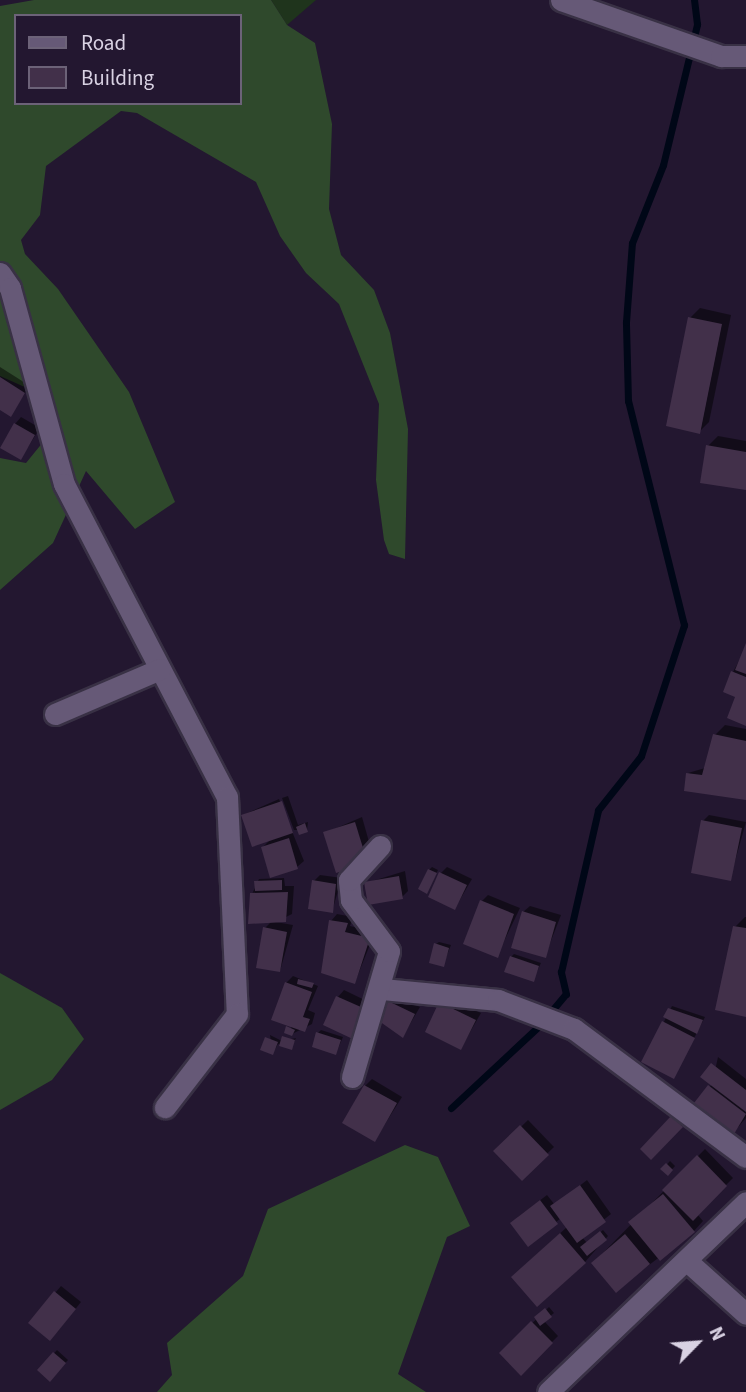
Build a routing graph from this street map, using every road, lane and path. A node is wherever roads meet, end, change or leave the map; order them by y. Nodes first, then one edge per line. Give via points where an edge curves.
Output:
1 (562, 0) edge
2 (746, 55) edge
3 (0, 273) edge
4 (160, 669) junction
5 (55, 714) dead end
6 (380, 846) dead end
7 (382, 989) junction
8 (352, 1077) dead end
9 (165, 1107) dead end
10 (746, 1157) edge
11 (746, 1202) edge
12 (687, 1261) junction
13 (746, 1314) edge
14 (548, 1392) edge

1 - 2 street via 721,55
3 - 4 street via 10,288 64,484
4 - 5 street
4 - 9 street via 227,797 237,1014
6 - 7 street via 349,880 351,900 389,951
7 - 8 street
7 - 10 street via 498,1000 574,1029
11 - 12 street
12 - 13 street
12 - 14 street

